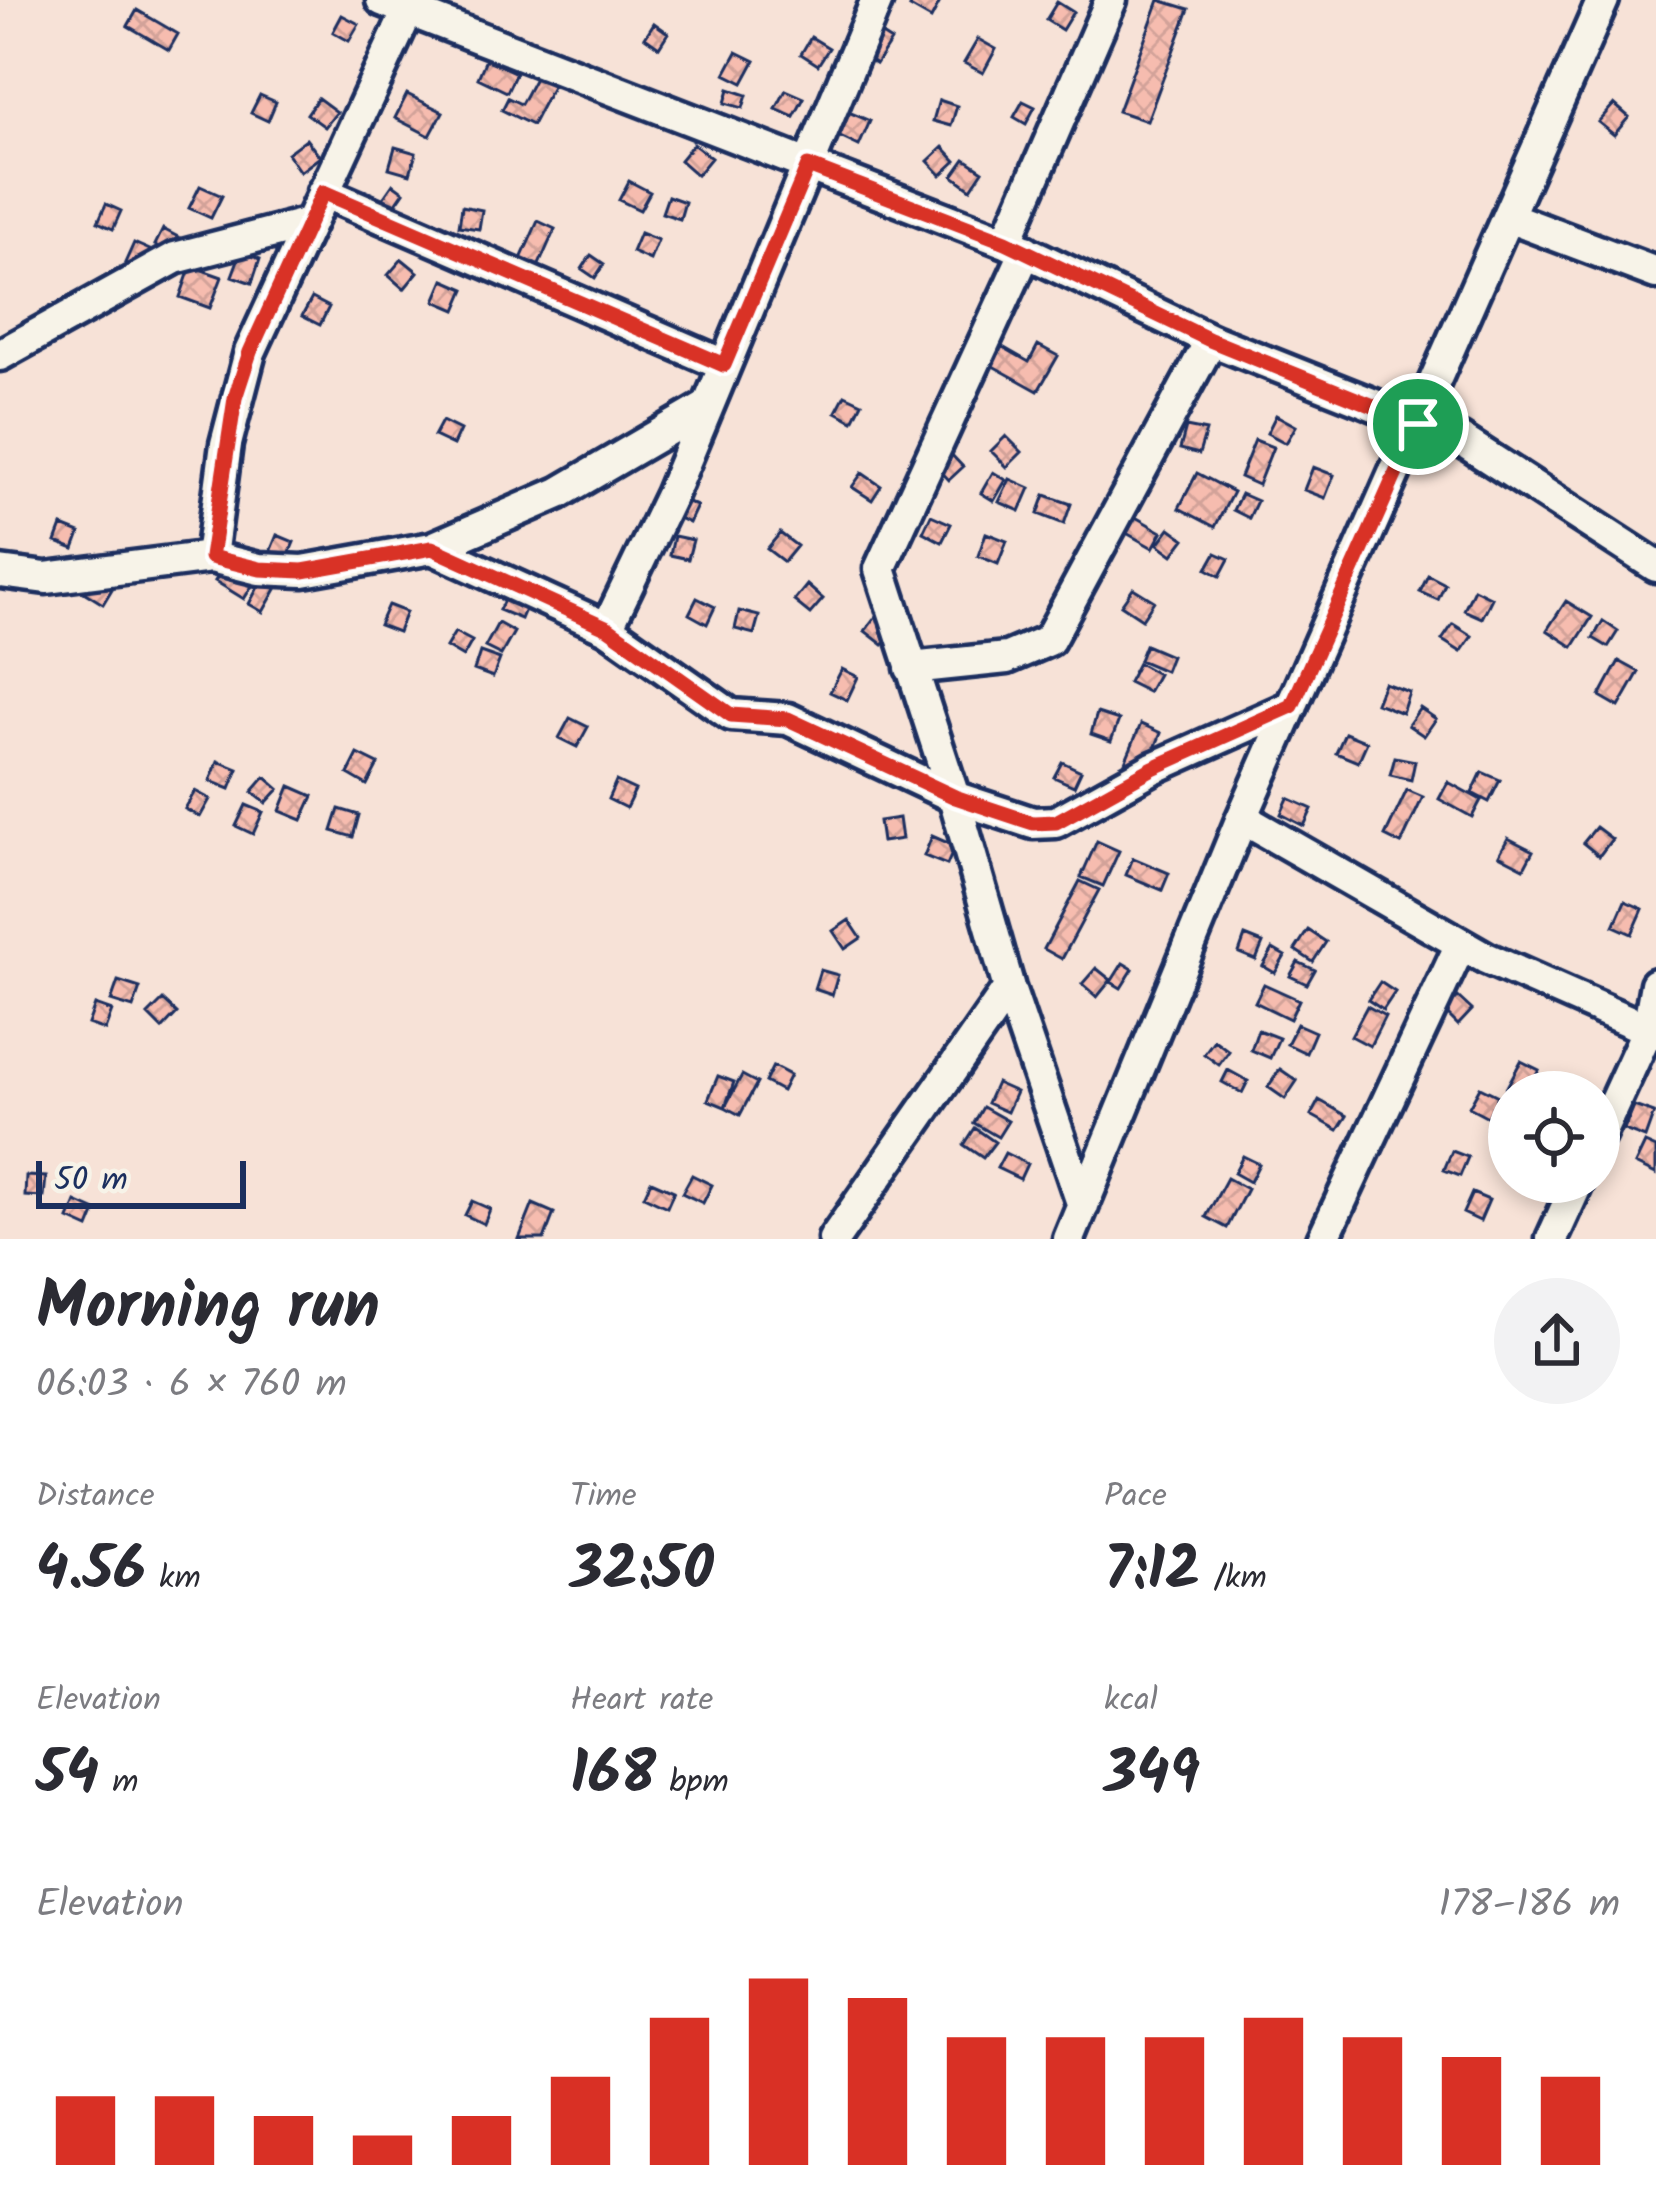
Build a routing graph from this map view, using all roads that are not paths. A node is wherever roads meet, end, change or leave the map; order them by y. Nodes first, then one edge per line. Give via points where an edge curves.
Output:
1 (877, 0) edge
2 (1111, 0) edge
3 (1603, 0) edge
4 (401, 4) edge
5 (808, 166) junction
6 (323, 192) junction
7 (1508, 217) junction
8 (309, 223) junction
9 (1016, 247) junction
10 (1656, 273) edge
11 (1210, 340) junction
12 (0, 356) edge
13 (724, 365) junction
14 (708, 406) junction
15 (1418, 424) junction
16 (432, 548) junction
17 (211, 557) junction
18 (1656, 566) edge
19 (0, 572) edge
20 (608, 628) junction
21 (910, 668) junction
22 (1292, 706) junction
23 (955, 797) junction
24 (1243, 818) junction
25 (1461, 944) junction
26 (1656, 984) edge
27 (1009, 988) junction
28 (1652, 1031) edge
29 (1620, 1094) edge
30 (1568, 1203) edge
31 (1083, 1206) junction
32 (834, 1239) edge
33 (1069, 1239) edge
34 (1323, 1239) edge
35 (1552, 1239) edge

1 - 5 street
2 - 9 street
3 - 7 street
4 - 5 street
4 - 6 street
5 - 9 street
5 - 13 street
6 - 8 street
6 - 13 street
7 - 10 street
7 - 15 street
8 - 12 street via 175,258
8 - 17 street via 235,398
9 - 11 street
9 - 21 street via 882,555 882,582
11 - 15 street
11 - 21 street via 1048,640 1007,658
13 - 14 street
14 - 16 street via 560,493
14 - 20 street
15 - 18 street via 1460,439
15 - 22 street
16 - 17 street via 303,571
16 - 20 street
17 - 19 street via 83,575
20 - 23 street via 731,715 788,719
21 - 23 street
22 - 23 street via 1056,822 1033,823
22 - 24 street
23 - 27 street
24 - 25 street
24 - 31 street
25 - 28 street
25 - 34 street
26 - 28 street
27 - 31 street
27 - 32 street
28 - 29 street
30 - 35 street
31 - 33 street

